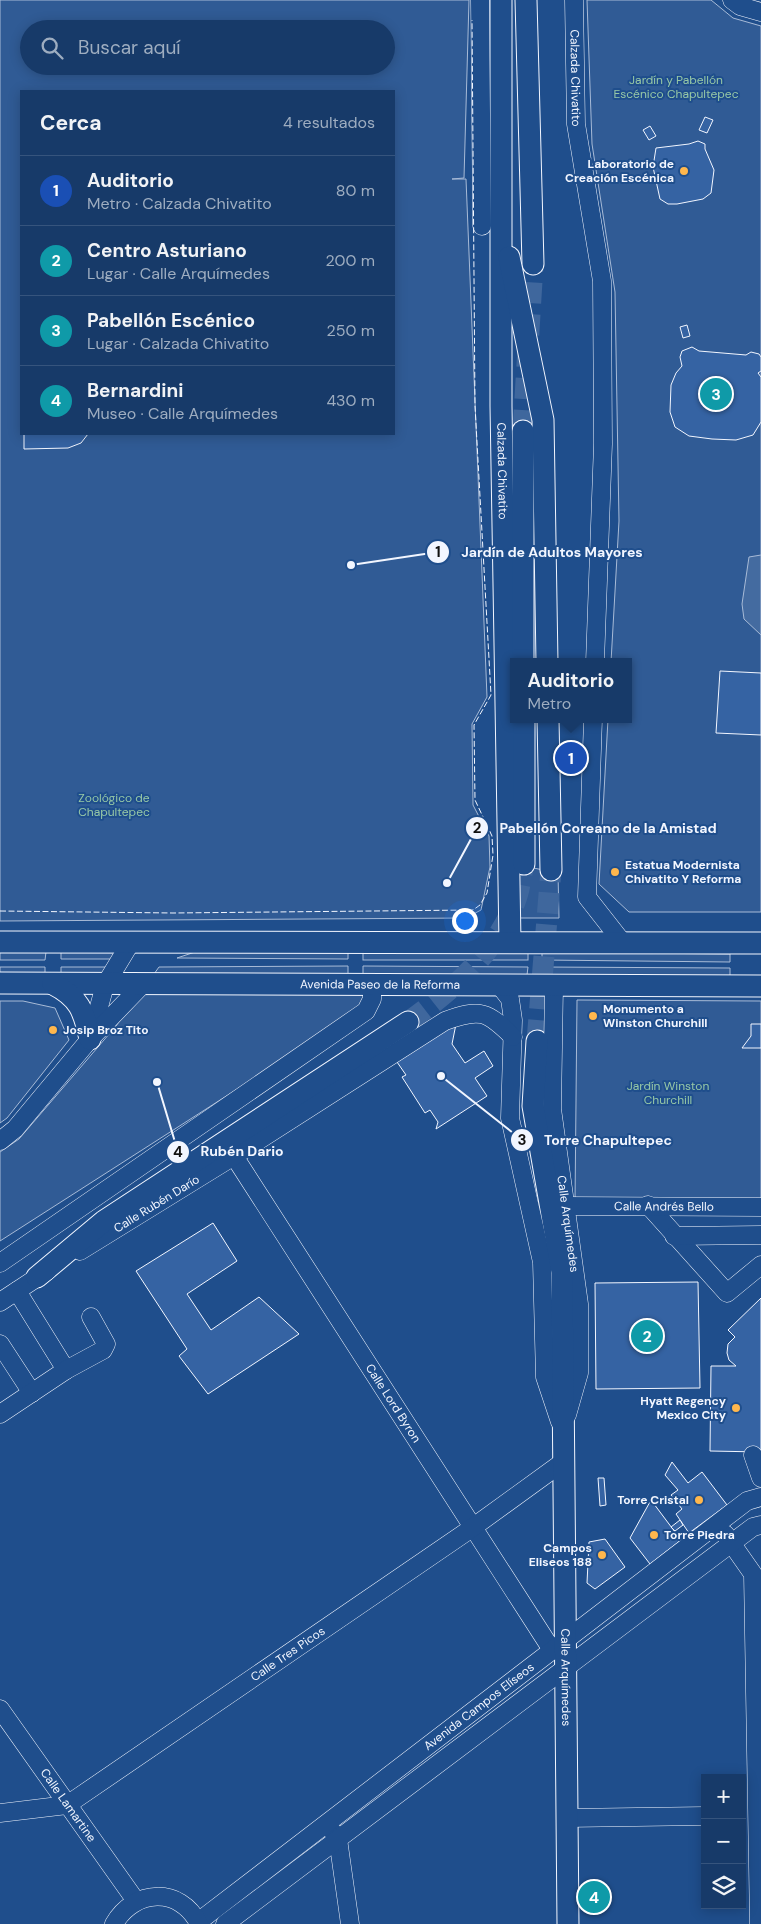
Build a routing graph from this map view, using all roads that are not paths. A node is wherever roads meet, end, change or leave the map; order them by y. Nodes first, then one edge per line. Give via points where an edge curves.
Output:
1 (480, 0) edge
2 (501, 0) edge
3 (526, 0) edge
4 (574, 0) edge
5 (732, 0) edge
6 (761, 12) edge
7 (500, 211) junction
8 (482, 226) dead end
9 (533, 264) tunnel mouth
10 (523, 431) tunnel mouth
11 (524, 658) edge
12 (547, 658) edge
13 (595, 658) edge
14 (524, 723) edge
15 (548, 723) edge
16 (593, 723) edge
17 (524, 864) tunnel mouth
18 (551, 870) tunnel mouth
19 (0, 942) edge
20 (131, 942) junction
21 (510, 942) junction
22 (623, 943) junction
23 (761, 943) edge
24 (0, 984) edge
25 (53, 984) junction
26 (143, 984) junction
27 (105, 985) junction
28 (372, 985) junction
29 (500, 986) junction
30 (554, 986) junction
31 (761, 986) edge
32 (408, 1022) tunnel mouth
33 (513, 1037) junction
34 (90, 1039) junction
35 (537, 1041) tunnel mouth
36 (0, 1141) edge
37 (234, 1156) junction
38 (648, 1205) junction
39 (565, 1206) junction
40 (761, 1207) edge
41 (761, 1235) edge
42 (674, 1236) junction
43 (0, 1263) edge
44 (761, 1264) edge
45 (37, 1277) junction
46 (17, 1291) junction
47 (0, 1302) edge
48 (91, 1317) dead end
49 (0, 1344) edge
50 (66, 1370) junction
51 (32, 1393) junction
52 (0, 1414) edge
53 (563, 1430) junction
54 (753, 1455) dead end
55 (563, 1462) junction
56 (761, 1478) edge
57 (761, 1497) edge
58 (716, 1524) junction
59 (761, 1524) edge
60 (472, 1528) junction
61 (733, 1542) junction
62 (558, 1646) junction
63 (565, 1669) junction
64 (0, 1709) edge
65 (67, 1805) junction
66 (0, 1813) edge
67 (753, 1815) edge
68 (701, 1816) edge
69 (567, 1818) junction
70 (327, 1823) junction
71 (338, 1839) junction
72 (136, 1901) junction
73 (198, 1923) edge
74 (114, 1924) edge
75 (225, 1924) edge
76 (350, 1924) edge
77 (568, 1924) edge
78 (759, 1924) edge

1 - 8 street
2 - 7 main road, Calzada Chivatito
3 - 9 main road
4 - 13 street, Calzada Chivatito via 576,124 602,281 603,444
5 - 6 street
7 - 12 main road, Calzada Chivatito via 542,420
7 - 21 main road, Calzada Chivatito
10 - 11 main road
14 - 17 main road
15 - 18 main road
16 - 22 street via 587,897
19 - 20 main road
20 - 21 main road
20 - 27 street
21 - 22 main road
22 - 23 main road
24 - 25 main road, Avenida Paseo de la Reforma
25 - 27 main road, Avenida Paseo de la Reforma
25 - 34 main road via 68,992 78,1004 86,1019
26 - 27 main road, Avenida Paseo de la Reforma
26 - 28 main road, Avenida Paseo de la Reforma
26 - 34 street
27 - 34 street
28 - 29 main road, Avenida Paseo de la Reforma
28 - 43 street via 372,999 366,1011
29 - 30 main road, Avenida Paseo de la Reforma
29 - 33 street, Calle Arquímedes via 510,999
30 - 31 main road, Avenida Paseo de la Reforma
30 - 39 street, Calle Arquímedes via 552,1109
32 - 45 main road via 104,1221
33 - 37 street, Calle Rubén Darío via 483,1014 468,1012 446,1021
33 - 53 street, Calle Arquímedes via 510,1118 542,1262 544,1377
34 - 36 street via 15,1130
35 - 53 main road, Calle Arquímedes via 533,1106 562,1272
37 - 45 street, Calle Rubén Darío
37 - 60 street, Calle Lord Byron
38 - 39 street, Calle Andrés Bello
38 - 40 street, Calle Andrés Bello
38 - 42 street
39 - 53 street, Calle Arquímedes via 578,1304 579,1373
41 - 42 street
42 - 44 street via 727,1293
45 - 46 street, Calle Rubén Darío
46 - 47 street, Calle Rubén Darío
46 - 50 street
48 - 50 street via 105,1347
49 - 51 street
50 - 51 street
51 - 52 street
53 - 55 main road, Calle Arquímedes
54 - 56 street
55 - 60 street, Calle Tres Picos
55 - 62 main road, Calle Arquímedes
57 - 58 street, Avenida Campos Elíseos via 746,1501
58 - 61 street
58 - 62 street, Avenida Campos Elíseos
59 - 61 street, Avenida Campos Elíseos
60 - 62 street, Calle Lord Byron
60 - 65 street, Calle Tres Picos
61 - 63 street, Avenida Campos Elíseos
61 - 67 street via 753,1574
62 - 63 main road, Calle Arquímedes
62 - 70 street, Avenida Campos Elíseos
63 - 69 main road, Calle Arquímedes
63 - 71 street, Avenida Campos Elíseos
64 - 65 street, Calle Lamartine
65 - 66 street, Calle Tres Picos
65 - 72 street, Calle Lamartine
67 - 78 street
68 - 69 street
69 - 77 main road, Calle Arquímedes
70 - 71 street
70 - 73 street, Avenida Campos Elíseos
71 - 75 street, Avenida Campos Elíseos
71 - 76 street
72 - 73 street via 154,1896 171,1899 187,1908
72 - 74 street via 121,1912

